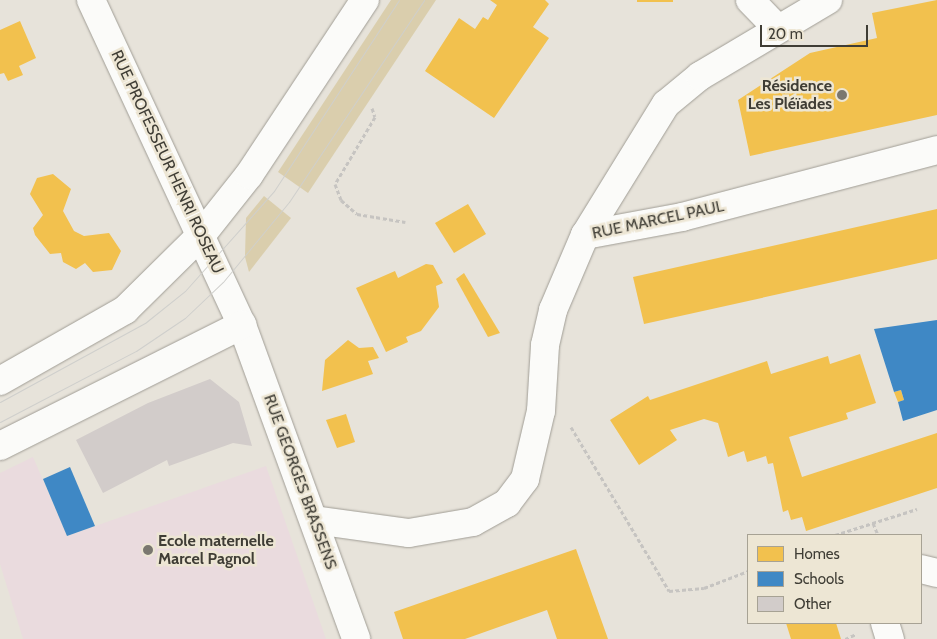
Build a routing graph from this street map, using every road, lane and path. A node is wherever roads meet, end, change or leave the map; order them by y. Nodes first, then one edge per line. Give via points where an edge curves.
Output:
1 (91, 0) edge
2 (365, 0) edge
3 (750, 0) edge
4 (828, 0) edge
5 (777, 28) junction
6 (372, 108) dead end
7 (937, 150) edge
8 (405, 222) dead end
9 (203, 233) junction
10 (585, 235) junction
11 (242, 325) junction
12 (0, 382) edge
13 (575, 428) dead end
14 (0, 446) edge
15 (917, 509) dead end
16 (314, 520) junction
17 (873, 523) junction
18 (838, 534) edge
19 (878, 534) edge
20 (922, 569) edge
21 (747, 571) edge
22 (937, 573) edge
23 (885, 624) edge
24 (356, 639) edge
25 (890, 639) edge

1 - 9 street, RUE PROFESSEUR HENRI ROSEAU
2 - 9 street via 249,175
3 - 5 street
4 - 5 street
5 - 10 street via 700,76 666,104
6 - 8 path via 375,117 335,184 341,200 357,214
7 - 10 street, RUE MARCEL PAUL via 682,217
9 - 11 street, RUE PROFESSEUR HENRI ROSEAU
9 - 12 street via 125,310
10 - 16 street, RUE MARCEL PAUL via 553,310 545,344 541,411 526,479 506,503 473,522 409,533
11 - 14 street
11 - 16 street, RUE GEORGES BRASSENS
13 - 21 path via 669,591 704,588
15 - 17 path
16 - 24 street, RUE GEORGES BRASSENS
17 - 18 path
17 - 19 path
20 - 22 street
23 - 25 street

